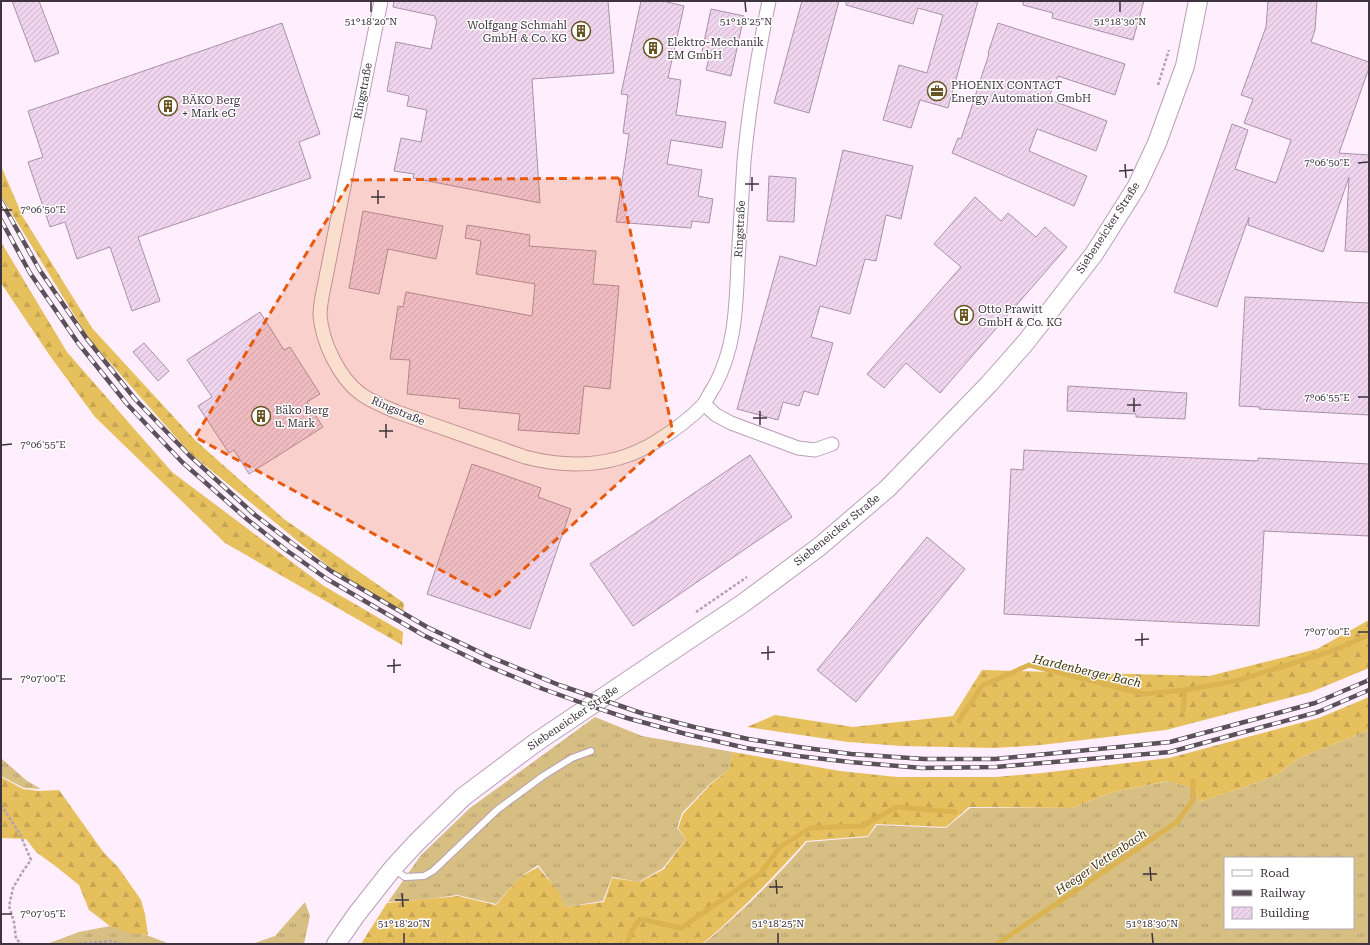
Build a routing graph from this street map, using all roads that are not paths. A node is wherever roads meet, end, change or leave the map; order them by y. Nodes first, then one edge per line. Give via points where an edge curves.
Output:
1 (381, 1) edge
2 (769, 1) edge
3 (1198, 1) edge
4 (704, 404) junction
5 (832, 444) dead end
6 (591, 751) dead end
7 (392, 868) junction
8 (336, 944) edge

1 - 4 street, Ringstraße via 320,314 323,333 347,381 361,394 397,412 525,457 564,464 611,461 647,448 673,431
2 - 4 street, Ringstraße via 749,112 735,322 730,348 720,376
3 - 7 main road, Siebeneicker Straße via 1185,66 1156,144 1137,186 1094,254 1026,342 989,384 888,488 819,547 742,604 534,743 487,778 463,797
4 - 5 street via 716,415 731,423 798,448 815,450
6 - 7 lane via 572,758 543,776 497,810 433,872 424,876 405,877
7 - 8 main road, Siebeneicker Straße

